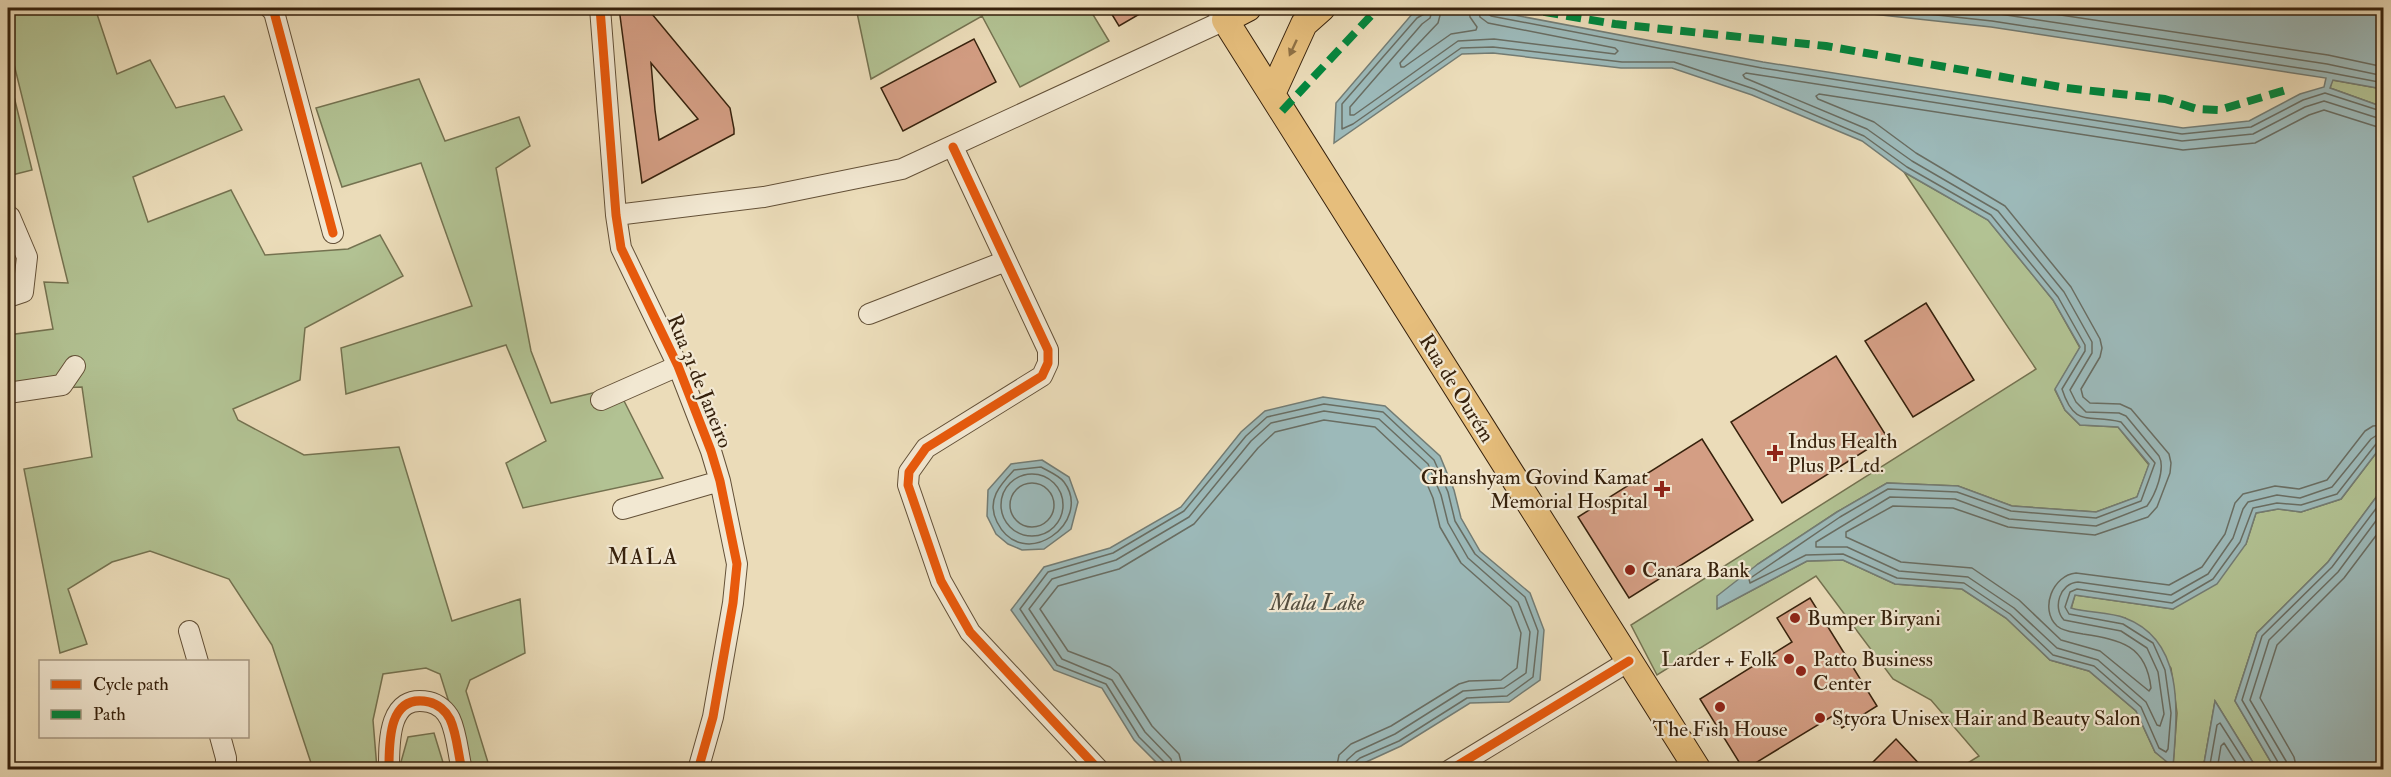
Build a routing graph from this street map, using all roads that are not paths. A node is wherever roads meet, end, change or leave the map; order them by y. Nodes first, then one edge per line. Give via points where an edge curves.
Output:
1 (270, 8) edge
2 (600, 8) edge
3 (1248, 8) edge
4 (1322, 8) edge
5 (1220, 14) edge
6 (1272, 94) junction
7 (952, 147) junction
8 (616, 215) junction
9 (8, 217) edge
10 (333, 233) dead end
11 (1006, 261) junction
12 (8, 297) edge
13 (869, 314) dead end
14 (75, 366) dead end
15 (678, 366) junction
16 (8, 393) edge
17 (601, 400) dead end
18 (720, 482) junction
19 (623, 509) dead end
20 (189, 631) dead end
21 (197, 660) edge
22 (1629, 661) junction
23 (221, 738) edge
24 (226, 770) edge
25 (389, 770) edge
26 (462, 770) edge
27 (698, 770) edge
28 (1099, 770) edge
29 (1450, 770) edge
30 (1698, 770) edge

1 - 10 street
2 - 8 street, Rua 31 de Janeiro
3 - 5 main road
4 -> 6 main road via 1304,24
5 - 6 main road, Rua de Ourém
5 - 7 street
6 - 22 main road, Rua de Ourém
7 - 8 street via 902,169 879,174 764,197
7 - 11 street
8 - 15 street, Rua 31 de Janeiro via 621,248
9 - 12 street via 27,257 23,292
11 - 13 street
11 - 28 street via 1048,350 1048,363 1042,376 926,448 909,472 908,485 941,581 970,632
14 - 16 street via 62,385
15 - 17 street
15 - 18 street, Rua 31 de Janeiro
18 - 19 street
18 - 27 street, Rua 31 de Janeiro via 737,564 734,603 713,717
20 - 21 street
22 - 29 street
22 - 30 main road, Rua de Ourém
23 - 24 street
25 - 26 street via 389,739 396,714 420,700 438,704 450,718

